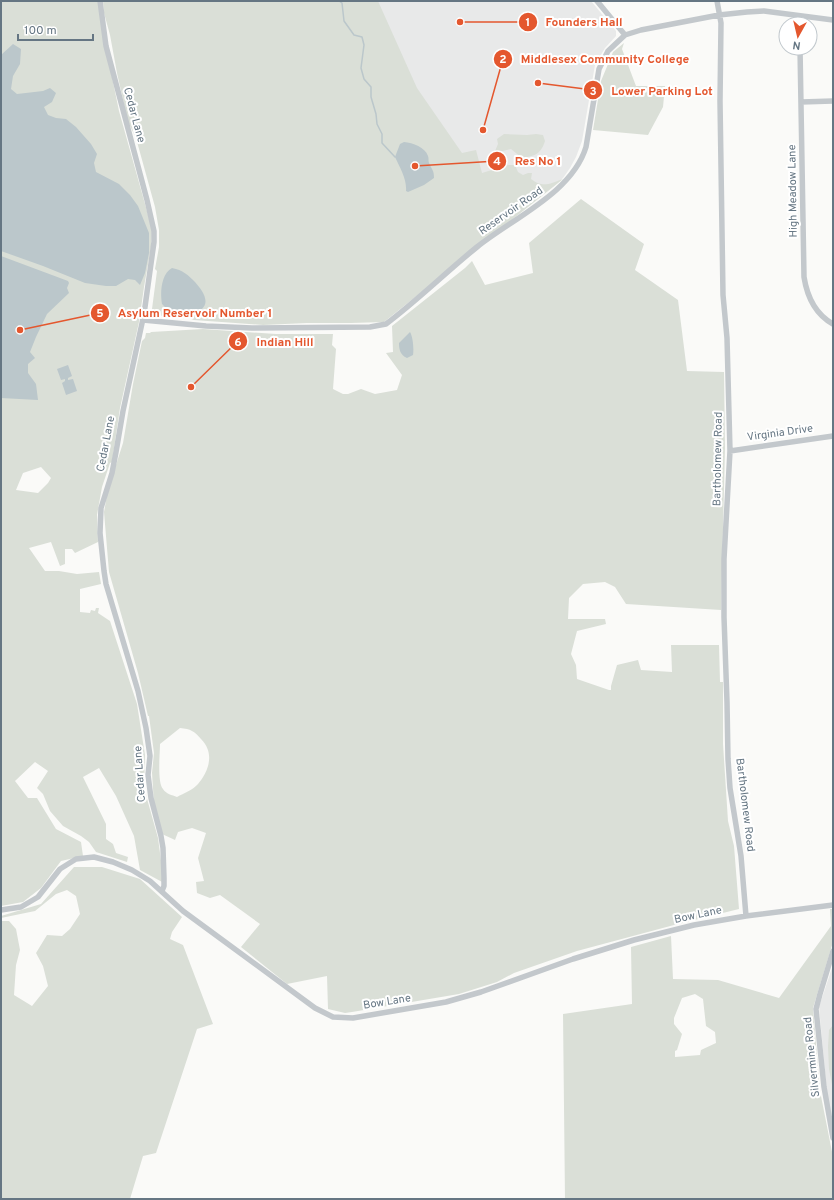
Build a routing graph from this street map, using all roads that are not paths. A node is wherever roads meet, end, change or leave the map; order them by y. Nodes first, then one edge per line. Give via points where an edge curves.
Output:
1 (100, 1) edge
2 (597, 1) edge
3 (717, 1) edge
4 (719, 15) junction
5 (799, 16) edge
6 (818, 18) edge
7 (833, 20) edge
8 (625, 34) junction
9 (800, 56) edge
10 (833, 101) edge
11 (801, 102) junction
12 (142, 320) junction
13 (833, 324) edge
14 (833, 436) edge
15 (730, 451) junction
16 (162, 891) junction
17 (833, 905) edge
18 (1, 910) edge
19 (746, 916) junction
20 (833, 952) edge
21 (833, 1138) edge

1 - 12 street, Cedar Lane via 110,61 154,231
2 - 8 street
3 - 4 street, Bartholomew Road
4 - 5 street via 764,12
4 - 8 street
4 - 15 street, Bartholomew Road via 723,279
6 - 7 street
8 - 12 street, Reservoir Road via 608,51 599,68 586,147 570,177 478,246 386,324 370,327 252,328
9 - 11 street, High Meadow Lane
10 - 11 street
11 - 13 street, High Meadow Lane via 804,277 811,302 820,314
12 - 16 street, Cedar Lane via 112,473 101,508 100,533 106,584 138,691 146,728 151,798 163,848
14 - 15 street, Virginia Drive
15 - 19 street, Bartholomew Road via 724,559 728,759 730,788 742,856
16 - 18 street, Bow Lane via 132,870 91,857 76,859 60,869 38,897 21,907
16 - 19 street, Bow Lane via 190,916 315,1008 333,1017 352,1018 446,1002 634,940 694,925
17 - 19 street, Bow Lane
20 - 21 street, Silvermine Road via 816,1009 824,1087

